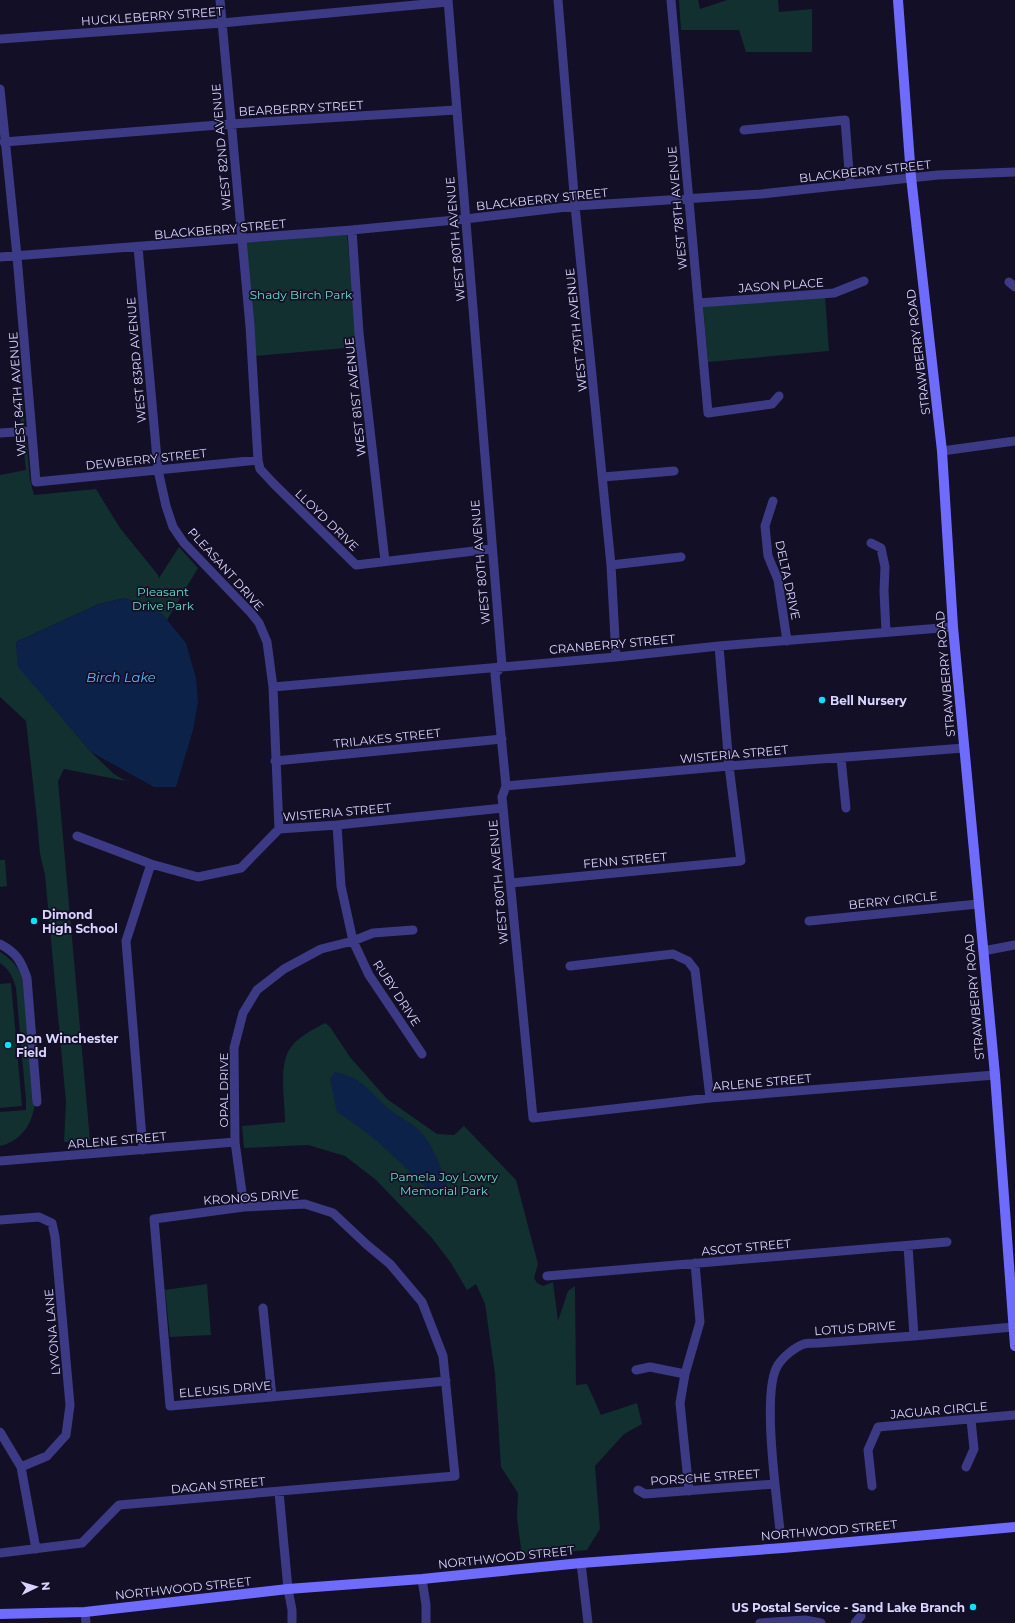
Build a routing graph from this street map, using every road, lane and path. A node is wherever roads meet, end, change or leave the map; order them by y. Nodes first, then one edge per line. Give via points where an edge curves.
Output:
1 (220, 0) edge
2 (558, 0) edge
3 (670, 0) edge
4 (898, 0) edge
5 (448, 1) edge
6 (222, 23) junction
7 (0, 39) edge
8 (0, 89) edge
9 (456, 110) junction
10 (231, 124) junction
11 (744, 130) dead end
12 (4, 142) junction
13 (1015, 172) edge
14 (911, 178) junction
15 (850, 184) junction
16 (688, 198) junction
17 (575, 206) junction
18 (466, 219) junction
19 (352, 230) junction
20 (241, 238) junction
21 (138, 248) junction
22 (17, 256) junction
23 (0, 257) edge
24 (864, 281) dead end
25 (698, 303) junction
26 (779, 396) dead end
27 (31, 431) junction
28 (0, 433) edge
29 (1015, 441) edge
30 (942, 450) junction
31 (258, 460) junction
32 (158, 470) junction
33 (674, 471) dead end
34 (603, 477) junction
35 (36, 482) joint
36 (773, 501) dead end
37 (871, 543) dead end
38 (491, 549) junction
39 (681, 557) dead end
40 (385, 561) junction
41 (611, 565) junction
42 (953, 627) junction
43 (886, 632) junction
44 (787, 641) junction
45 (719, 646) junction
46 (616, 657) junction
47 (502, 666) junction
48 (273, 687) junction
49 (502, 739) junction
50 (964, 748) junction
51 (841, 758) junction
52 (275, 761) junction
53 (729, 766) junction
54 (506, 786) junction
55 (503, 808) junction
56 (846, 808) dead end
57 (337, 825) junction
58 (279, 829) junction
59 (77, 836) dead end
60 (151, 864) junction
61 (511, 883) junction
62 (978, 904) junction
63 (809, 921) dead end
64 (413, 930) dead end
65 (353, 941) junction
66 (0, 944) edge
67 (1015, 945) edge
68 (983, 951) junction
69 (570, 966) dead end
70 (422, 1054) dead end
71 (995, 1075) junction
72 (710, 1098) junction
73 (37, 1102) dead end
74 (533, 1118) joint
75 (235, 1142) junction
76 (143, 1150) junction
77 (0, 1161) edge
78 (244, 1207) junction
79 (154, 1219) joint
80 (0, 1220) edge
81 (947, 1242) dead end
82 (908, 1246) junction
83 (695, 1263) junction
84 (548, 1276) dead end
85 (263, 1308) dead end
86 (1013, 1328) junction
87 (914, 1336) junction
88 (1015, 1346) edge
89 (636, 1370) dead end
90 (685, 1374) junction
91 (446, 1381) junction
92 (272, 1397) junction
93 (1015, 1415) edge
94 (971, 1420) junction
95 (0, 1432) edge
96 (21, 1467) junction
97 (966, 1467) dead end
98 (455, 1476) joint
99 (775, 1484) junction
100 (872, 1486) dead end
101 (638, 1490) dead end
102 (689, 1491) junction
103 (279, 1492) junction
104 (1015, 1526) edge
105 (780, 1531) dead end
106 (36, 1549) junction
107 (0, 1553) edge
108 (581, 1563) junction
109 (422, 1579) junction
110 (288, 1589) junction
111 (85, 1612) junction
112 (0, 1614) edge
113 (86, 1623) edge
114 (292, 1623) edge
115 (426, 1623) edge
116 (588, 1623) edge
117 (760, 1623) edge
118 (821, 1623) edge

1 - 6 street, WEST 82ND AVENUE
2 - 17 street, WEST 79TH AVENUE
3 - 16 street, WEST 78TH AVENUE
4 - 14 street, STRAWBERRY ROAD
5 - 6 street, HUCKLEBERRY STREET
5 - 9 street, WEST 80TH AVENUE
6 - 7 street, HUCKLEBERRY STREET
6 - 10 street, WEST 82ND AVENUE
8 - 12 street, WEST 84TH AVENUE
9 - 10 street, BEARBERRY STREET
9 - 18 street, WEST 80TH AVENUE
10 - 12 street, BEARBERRY STREET
10 - 20 street, WEST 82ND AVENUE
11 - 15 street via 845,120
12 - 22 street, WEST 84TH AVENUE
13 - 14 street, BLACKBERRY STREET
14 - 15 street, BLACKBERRY STREET
14 - 30 street, STRAWBERRY ROAD
15 - 16 street, BLACKBERRY STREET via 761,194
16 - 17 street, BLACKBERRY STREET
16 - 25 street, WEST 78TH AVENUE
17 - 18 street, BLACKBERRY STREET
17 - 34 street, WEST 79TH AVENUE
18 - 19 street, BLACKBERRY STREET
18 - 38 street, WEST 80TH AVENUE
19 - 20 street, BLACKBERRY STREET
19 - 40 street, WEST 81ST AVENUE via 360,333
20 - 21 street, BLACKBERRY STREET
20 - 31 street, WEST 82ND AVENUE via 250,326
21 - 22 street, BLACKBERRY STREET
21 - 32 street, WEST 83RD AVENUE
22 - 23 street, BLACKBERRY STREET
22 - 27 street, WEST 84TH AVENUE
24 - 25 street, JASON PLACE via 834,293
25 - 26 street, WEST 78TH AVENUE via 708,413 772,404
27 - 28 street
27 - 35 street, WEST 84TH AVENUE
29 - 30 street
30 - 42 street, STRAWBERRY ROAD
31 - 32 street, DEWBERRY STREET
31 - 40 street, LLOYD DRIVE via 260,469 274,484 356,565
32 - 35 street, DEWBERRY STREET
32 - 48 street, PLEASANT DRIVE via 173,527 184,543 233,592 259,623 267,642
33 - 34 street
34 - 41 street, WEST 79TH AVENUE
36 - 44 street, DELTA DRIVE via 765,526 768,556 778,580
37 - 43 street via 881,548 886,567
38 - 40 street, LLOYD DRIVE
38 - 47 street, WEST 80TH AVENUE
39 - 41 street
41 - 46 street, WEST 79TH AVENUE
42 - 43 street, CRANBERRY STREET
42 - 50 street, STRAWBERRY ROAD
43 - 44 street, CRANBERRY STREET
44 - 45 street, CRANBERRY STREET
45 - 46 street, CRANBERRY STREET
45 - 53 street
46 - 47 street, CRANBERRY STREET
47 - 48 street, CRANBERRY STREET
47 - 49 street, WEST 80TH AVENUE via 496,674
48 - 52 street, PLEASANT DRIVE
49 - 52 street, TRILAKES STREET
49 - 54 street, WEST 80TH AVENUE
50 - 51 street, WISTERIA STREET
50 - 62 street, STRAWBERRY ROAD
51 - 53 street, WISTERIA STREET
51 - 56 street
52 - 58 street, PLEASANT DRIVE
53 - 54 street, WISTERIA STREET
53 - 61 street, FENN STREET via 740,862
54 - 55 street, WEST 80TH AVENUE via 502,797
55 - 57 street, WISTERIA STREET
55 - 61 street, WEST 80TH AVENUE
57 - 58 street, WISTERIA STREET
57 - 65 street, RUBY DRIVE via 341,886
58 - 60 street, WISTERIA STREET via 241,868 198,878
59 - 60 street, WISTERIA STREET
60 - 76 street via 126,941
61 - 74 street, WEST 80TH AVENUE
62 - 63 street, BERRY CIRCLE
62 - 68 street, STRAWBERRY ROAD
64 - 65 street, OPAL DRIVE via 373,933
65 - 70 street, RUBY DRIVE via 369,975
65 - 75 street, OPAL DRIVE via 321,949 284,969 257,990 244,1013 234,1048
66 - 73 street via 22,962 27,978
67 - 68 street
68 - 71 street, STRAWBERRY ROAD
69 - 72 street via 673,954 688,961 695,970
71 - 72 street, ARLENE STREET
71 - 86 street, STRAWBERRY ROAD
72 - 74 street, ARLENE STREET
75 - 76 street, ARLENE STREET
75 - 78 street, OPAL DRIVE
76 - 77 street, ARLENE STREET
78 - 79 street, KRONOS DRIVE
78 - 91 street, KRONOS DRIVE via 305,1204 333,1213 390,1264 422,1302 444,1356
79 - 92 street, ELEUSIS DRIVE via 170,1406
80 - 96 street, LYVONA LANE via 39,1217 52,1223 70,1405 66,1436 47,1456
81 - 82 street, ASCOT STREET
82 - 83 street, ASCOT STREET
82 - 87 street
83 - 84 street, ASCOT STREET
83 - 90 street via 700,1322
85 - 92 street
86 - 87 street, LOTUS DRIVE
86 - 88 street, STRAWBERRY ROAD
87 - 99 street, LOTUS DRIVE via 804,1344 778,1365 770,1393
89 - 90 street via 650,1367
90 - 102 street via 680,1403
91 - 92 street, ELEUSIS DRIVE
91 - 98 street, KRONOS DRIVE
93 - 94 street, JAGUAR CIRCLE
94 - 97 street via 974,1449
94 - 100 street, JAGUAR CIRCLE via 878,1427 868,1450
95 - 96 street
96 - 106 street
98 - 103 street, DAGAN STREET
99 - 102 street, PORSCHE STREET
99 - 105 street, LOTUS DRIVE
101 - 102 street, PORSCHE STREET via 646,1494
103 - 106 street, DAGAN STREET via 119,1505 82,1543
103 - 110 street
104 - 108 street, NORTHWOOD STREET via 783,1548
106 - 107 street, DAGAN STREET
108 - 109 street, NORTHWOOD STREET
108 - 116 street
109 - 110 street, NORTHWOOD STREET
109 - 115 street
110 - 111 street, NORTHWOOD STREET
110 - 114 street
111 - 112 street, NORTHWOOD STREET
111 - 113 street
117 - 118 street via 805,1620

